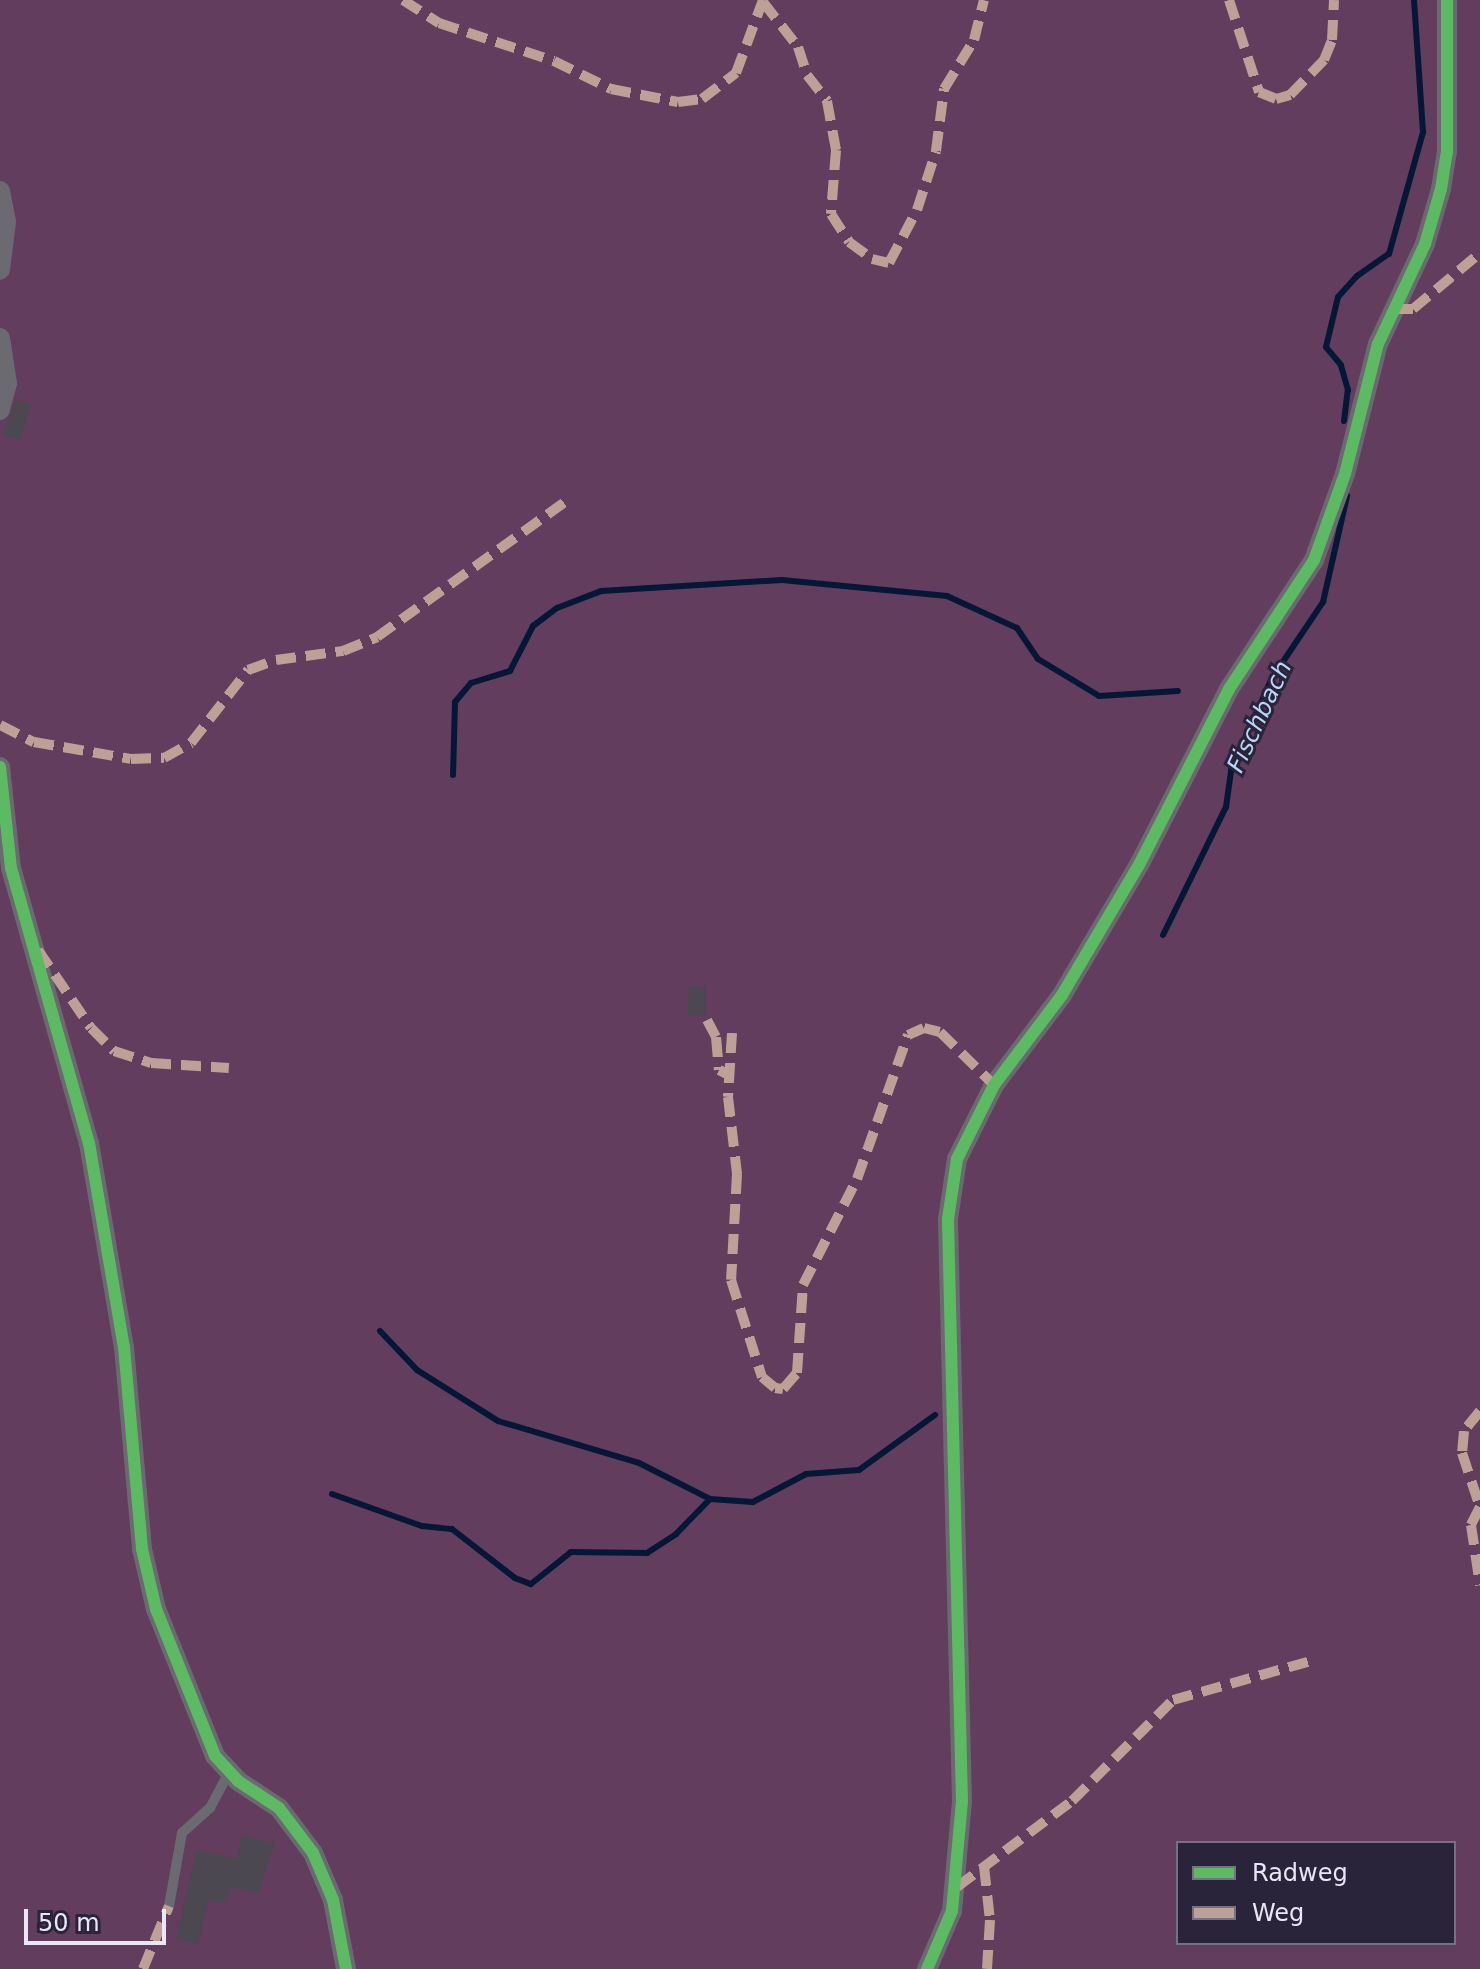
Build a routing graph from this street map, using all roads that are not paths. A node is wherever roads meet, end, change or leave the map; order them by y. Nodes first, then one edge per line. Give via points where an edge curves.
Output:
1 (1447, 0) edge
2 (0, 191) edge
3 (0, 270) edge
4 (0, 338) edge
5 (0, 410) edge
6 (0, 767) edge
7 (229, 1773) junction
8 (169, 1906) dead end
9 (346, 1969) edge
10 (927, 1969) edge

1 - 10 street via 1447,152 1441,189 1425,244 1378,344 1345,474 1314,560 1229,689 1187,779 1074,976 994,1085 957,1159 948,1219 961,1831 952,1911
2 - 3 street via 6,222
4 - 5 street via 7,383
6 - 7 street via 11,868 89,1143 124,1347 148,1580 198,1718
7 - 8 lane via 210,1808 182,1833
7 - 9 street via 279,1808 313,1853 333,1900

